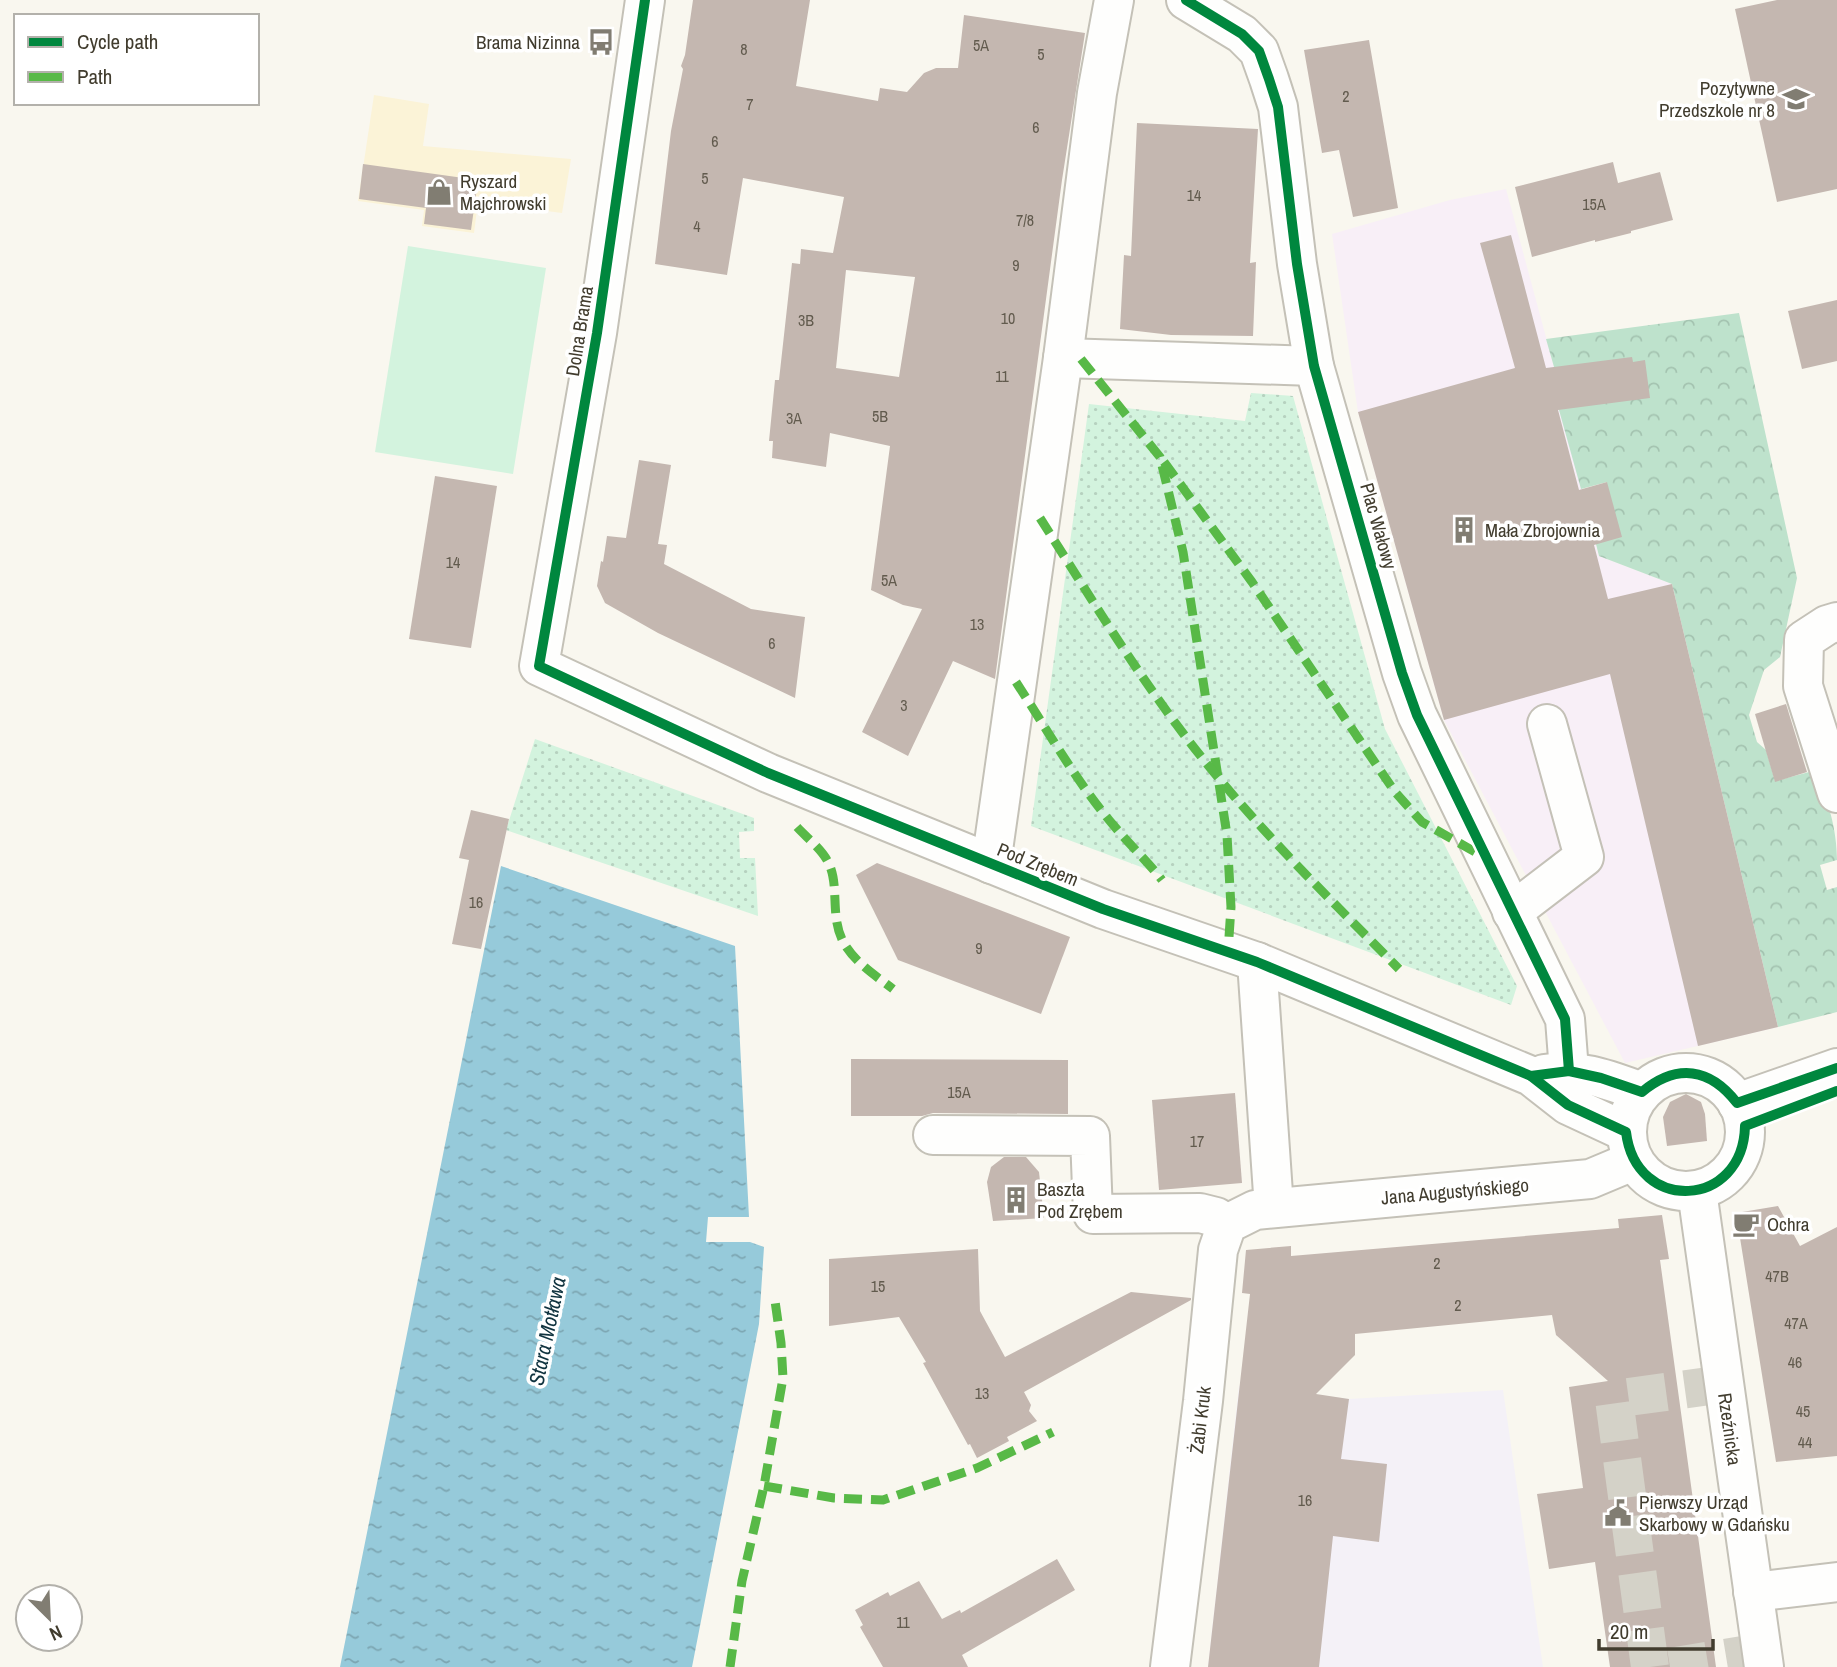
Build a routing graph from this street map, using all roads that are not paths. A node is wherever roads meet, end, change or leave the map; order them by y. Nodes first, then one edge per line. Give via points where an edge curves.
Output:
1 (645, 0) edge
2 (1114, 0) edge
3 (1186, 0) edge
4 (1063, 358) junction
5 (1314, 366) junction
6 (1837, 622) edge
7 (539, 666) joint
8 (1547, 724) dead end
9 (1837, 793) edge
10 (991, 864) junction
11 (1512, 912) junction
12 (1257, 962) junction
13 (1837, 1068) edge
14 (1569, 1071) junction
15 (1531, 1076) junction
16 (1837, 1091) edge
17 (1642, 1092) junction
18 (1741, 1114) junction
19 (933, 1135) dead end
20 (1630, 1146) junction
21 (1697, 1191) junction
22 (1274, 1208) junction
23 (1227, 1224) junction
24 (1837, 1582) edge
25 (1753, 1592) junction
26 (1170, 1667) edge
27 (1763, 1667) edge

1 - 7 street, Dolna Brama via 597,333
2 - 4 street via 1097,93
3 - 5 street, Plac Wałowy via 1242,34 1259,51 1278,107
4 - 5 street
4 - 10 street
5 - 11 street, Plac Wałowy via 1417,715
6 - 9 street via 1804,640 1803,686
7 - 10 street, Pod Zrębem via 768,773
8 - 11 street via 1584,857
10 - 12 street, Pod Zrębem via 1103,909
11 - 14 street, Plac Wałowy via 1565,1019
12 - 15 street, Pod Zrębem
12 - 22 street
13 - 18 street
14 - 15 street
14 - 17 street
15 - 20 street, Pod Zrębem
16 - 18 street
17 - 18 street via 1656,1080 1693,1073 1726,1088
17 - 20 street via 1630,1110
18 - 21 street via 1744,1144 1738,1160 1728,1174
19 - 23 street via 1090,1136 1093,1214 1200,1213
20 - 21 street via 1645,1176 1660,1186
20 - 22 street, Jana Augustyńskiego via 1590,1179
21 - 25 street, Rzeźnicka
22 - 23 street via 1255,1210
23 - 26 street, Żabi Kruk via 1218,1250
24 - 25 street
25 - 27 street, Rzeźnicka

